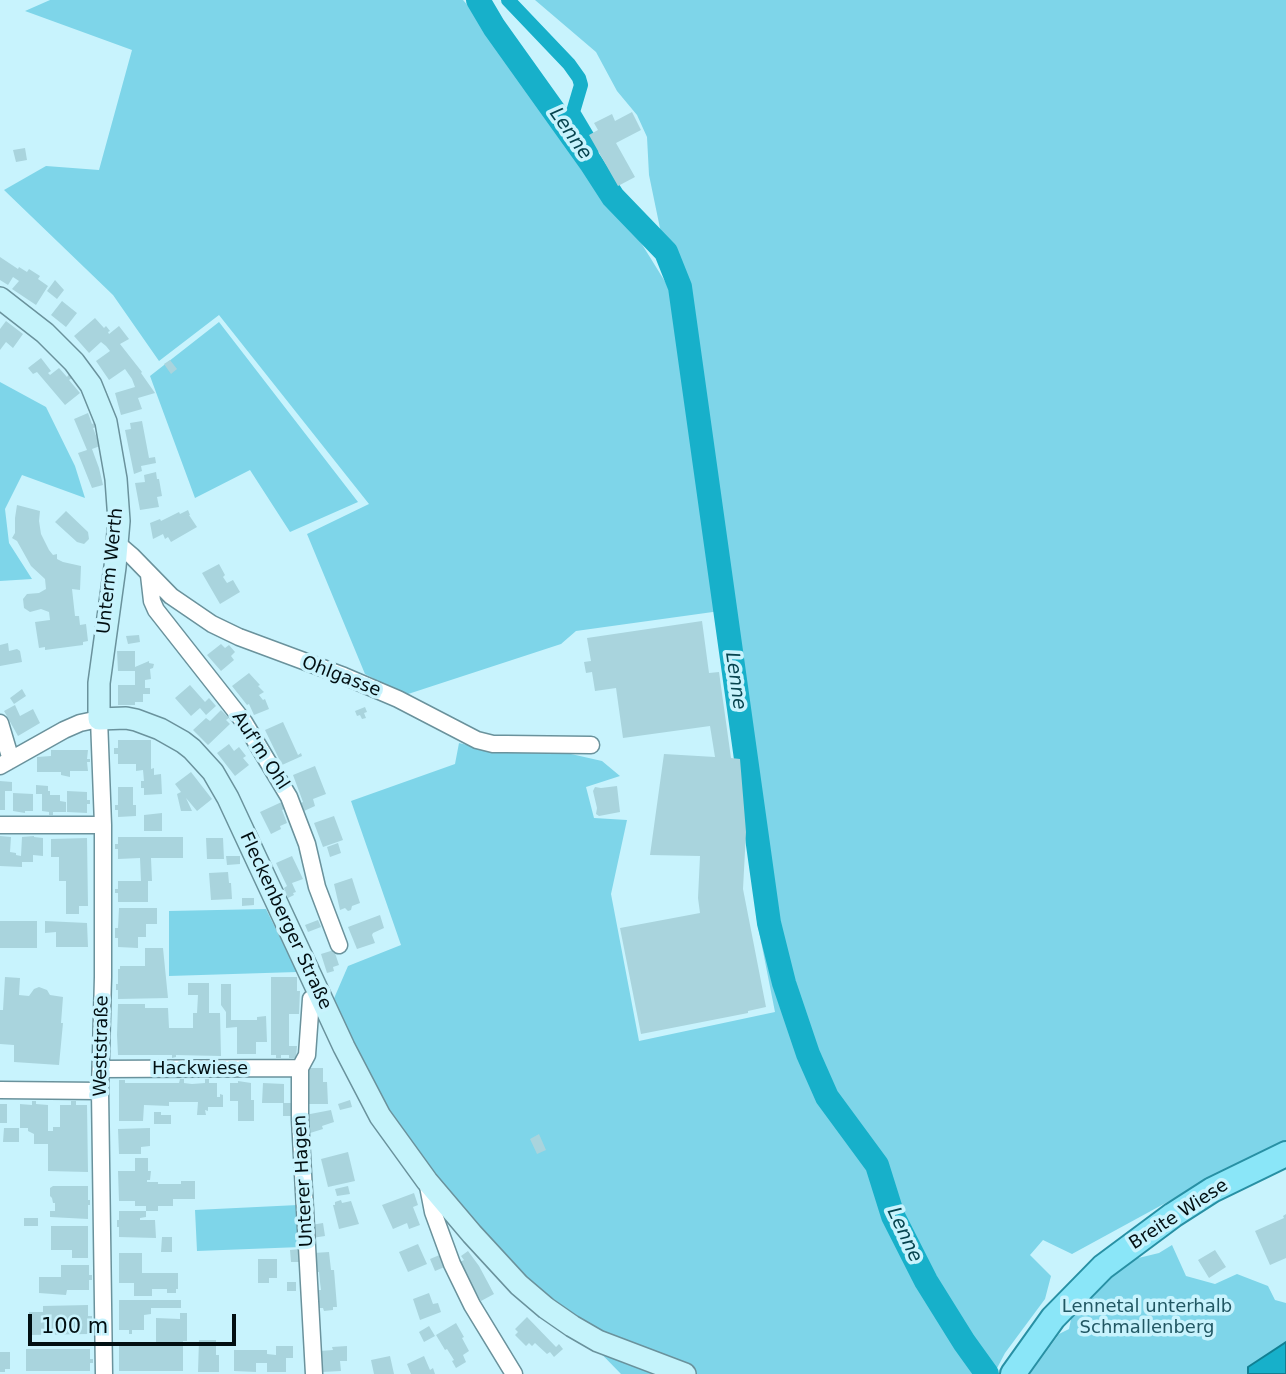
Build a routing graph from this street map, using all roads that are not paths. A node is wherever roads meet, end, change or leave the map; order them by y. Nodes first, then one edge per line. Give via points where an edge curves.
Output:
1 (0, 298) edge
2 (118, 544) junction
3 (149, 575) junction
4 (99, 719) junction
5 (0, 723) edge
6 (591, 745) dead end
7 (5, 763) edge
8 (0, 825) edge
9 (103, 825) junction
10 (339, 945) dead end
11 (320, 995) junction
12 (300, 1068) junction
13 (101, 1069) junction
14 (0, 1090) edge
15 (100, 1091) junction
16 (1286, 1154) edge
17 (426, 1181) junction
18 (104, 1374) edge
19 (314, 1374) edge
20 (514, 1374) edge
21 (685, 1374) edge
22 (1013, 1374) edge

1 - 2 street, Unterm Werth via 60,346 91,385 106,422 114,462 120,512
2 - 3 street, Ohlgasse
2 - 4 street, Unterm Werth via 99,683
3 - 6 street, Ohlgasse via 184,607 223,630 377,690 477,740
3 - 10 street, Auf'm Ohl via 156,610 244,722 289,797
4 - 7 street via 64,730
4 - 9 street, Weststraße
4 - 11 street, Fleckenberger Straße via 136,720 160,729 192,749 213,772
5 - 7 street
8 - 9 street
9 - 13 street, Weststraße
11 - 12 street, Unterer Hagen via 311,999 307,1055
11 - 17 street, Fleckenberger Straße via 380,1116
12 - 13 street, Hackwiese
12 - 19 street, Unterer Hagen
13 - 15 street, Weststraße
14 - 15 street
15 - 18 street, Weststraße
16 - 22 main road, Breite Wiese via 1212,1190 1103,1268 1053,1318
17 - 20 street, Fleckenberger Straße via 452,1264
17 - 21 street, Fleckenberger Straße via 519,1285 555,1314 598,1341

